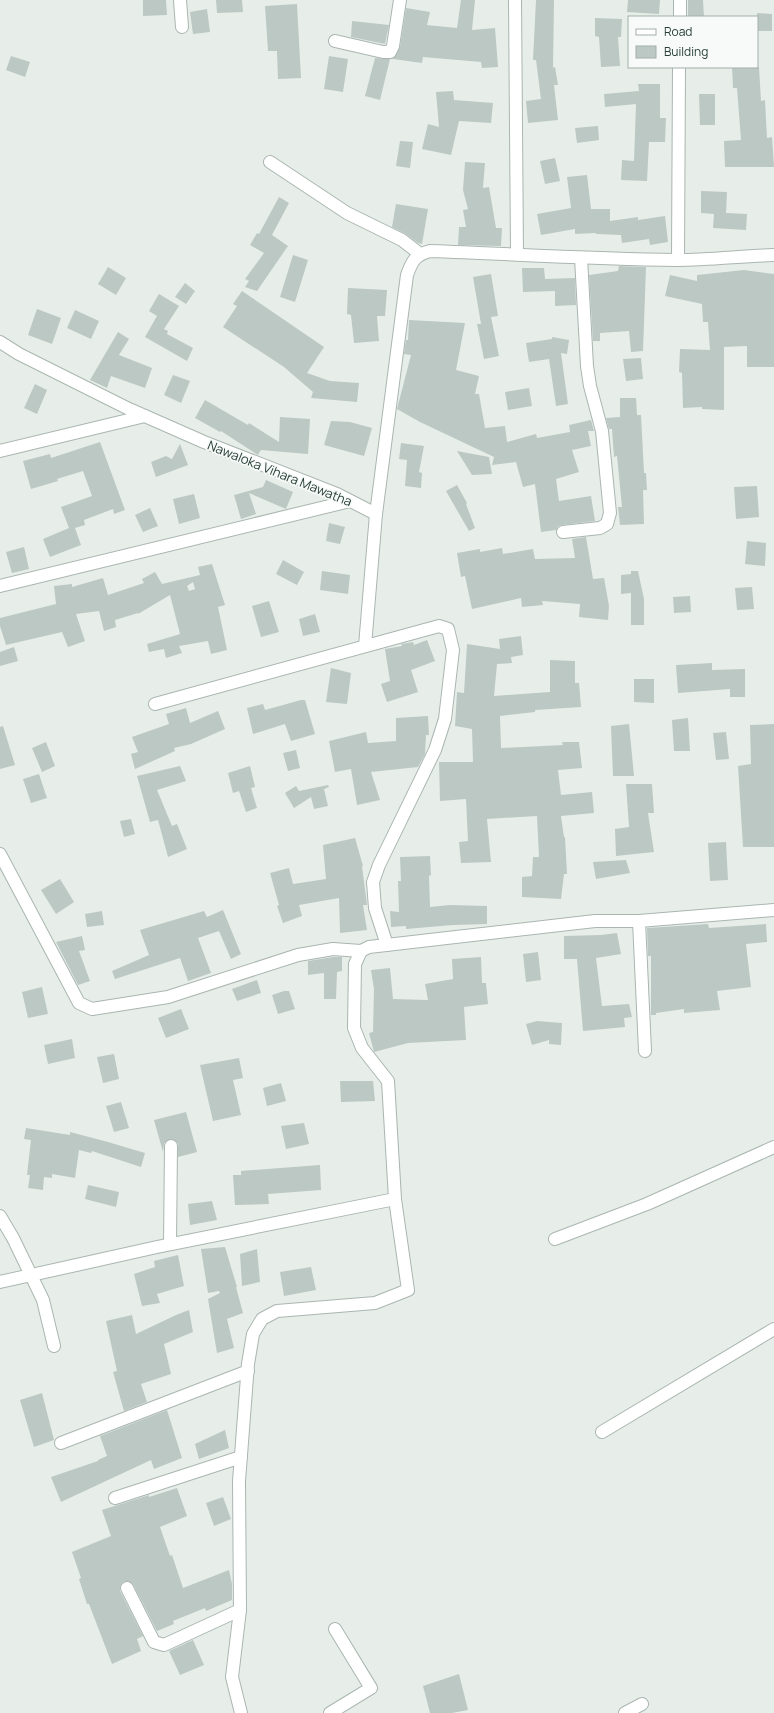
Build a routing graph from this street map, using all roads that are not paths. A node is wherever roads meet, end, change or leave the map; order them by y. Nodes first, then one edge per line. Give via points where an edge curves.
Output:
1 (180, 0) edge
2 (400, 0) edge
3 (515, 0) edge
4 (680, 0) edge
5 (680, 16) edge
6 (182, 27) dead end
7 (335, 41) dead end
8 (679, 68) edge
9 (270, 162) dead end
10 (420, 254) junction
11 (517, 254) junction
12 (774, 255) edge
13 (581, 258) junction
14 (678, 260) junction
15 (0, 342) edge
16 (145, 416) junction
17 (0, 451) edge
18 (350, 501) junction
19 (376, 514) junction
20 (563, 532) dead end
21 (0, 586) edge
22 (364, 646) junction
23 (155, 704) dead end
24 (0, 854) edge
25 (774, 910) edge
26 (639, 921) junction
27 (387, 945) junction
28 (361, 952) junction
29 (645, 1051) dead end
30 (171, 1146) dead end
31 (774, 1147) edge
32 (395, 1199) junction
33 (0, 1216) edge
34 (555, 1239) dead end
35 (170, 1244) junction
36 (31, 1275) junction
37 (0, 1282) edge
38 (774, 1329) edge
39 (54, 1346) dead end
40 (248, 1371) junction
41 (602, 1432) dead end
42 (62, 1443) dead end
43 (241, 1457) junction
44 (115, 1498) dead end
45 (127, 1588) dead end
46 (240, 1610) junction
47 (335, 1629) dead end
48 (642, 1704) dead end
49 (241, 1713) edge
50 (330, 1713) edge
51 (625, 1713) edge

1 - 6 street
2 - 7 street via 390,52
3 - 11 street
4 - 5 street
8 - 14 street
9 - 10 street via 347,213 402,240
10 - 11 street via 430,251
10 - 19 street via 412,262 407,275
11 - 13 street
12 - 14 street
13 - 14 street
13 - 20 street via 587,366 602,431 610,513 607,524 600,528
15 - 16 street, Nawaloka Vihara Mawatha via 18,354
16 - 17 street
16 - 18 street, Nawaloka Vihara Mawatha
18 - 19 street, Nawaloka Vihara Mawatha
18 - 21 street
19 - 22 street
22 - 23 street
22 - 27 street via 439,626 448,629 453,650 445,719 435,750 379,864 373,882 375,908
24 - 28 street via 79,1003 92,1008 168,997 298,955 333,949
25 - 26 street
26 - 27 street via 594,921
26 - 29 street
27 - 28 street via 369,947
28 - 32 street via 355,964 354,1028 362,1048 388,1081
30 - 35 street
31 - 34 street via 646,1204
32 - 35 street
32 - 40 street via 408,1290 375,1304 277,1310 262,1319 253,1334
33 - 36 street
35 - 36 street
36 - 37 street
36 - 39 street via 43,1300
38 - 41 street
40 - 42 street
40 - 43 street
43 - 44 street
43 - 46 street
45 - 46 street via 154,1642 164,1644
46 - 49 street via 232,1677
47 - 50 street via 371,1688
48 - 51 street

